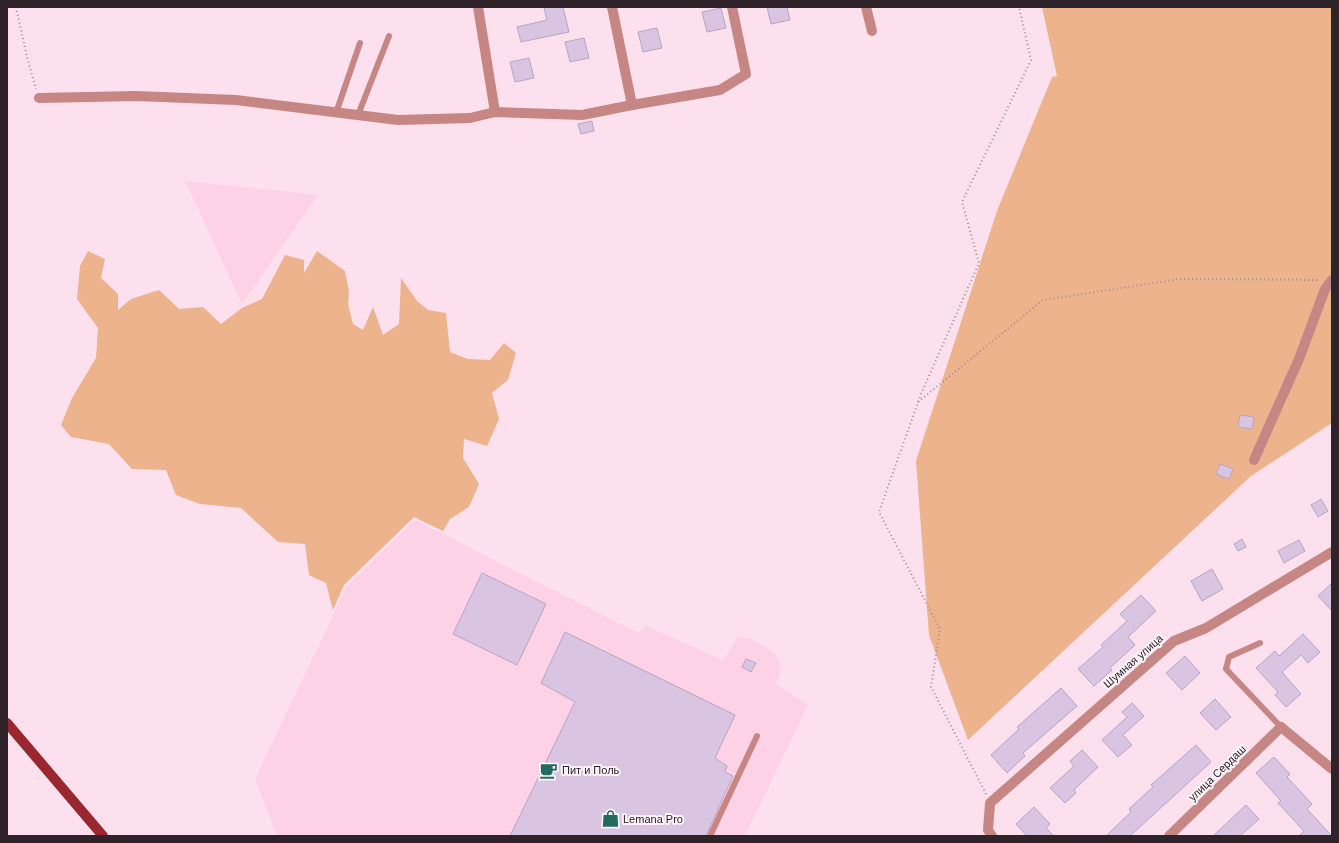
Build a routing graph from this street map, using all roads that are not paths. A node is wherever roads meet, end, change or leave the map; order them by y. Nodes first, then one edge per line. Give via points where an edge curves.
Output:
1 (478, 7) edge
2 (612, 7) edge
3 (732, 7) edge
4 (866, 7) edge
5 (872, 31) dead end
6 (389, 36) dead end
7 (360, 43) dead end
8 (39, 98) road end
9 (632, 105) junction
10 (496, 112) junction
11 (336, 113) junction
12 (358, 116) junction
13 (1328, 280) edge
14 (1254, 460) dead end
15 (1332, 552) edge
16 (1260, 643) dead end
17 (7, 723) edge
18 (1281, 727) junction
19 (757, 736) dead end
20 (1332, 769) edge
21 (103, 836) edge
22 (710, 836) edge
23 (992, 836) edge
24 (1168, 836) edge

1 - 10 street
2 - 9 street
3 - 9 street via 746,74 720,90
4 - 5 street
6 - 12 lane
7 - 11 lane
8 - 11 street via 136,96 236,100
9 - 10 street via 582,115
10 - 12 street via 470,118 398,120
11 - 12 street
13 - 14 street via 1299,359
15 - 23 street, Шумная улица via 1206,628 1174,641 990,803 988,830
16 - 18 lane via 1229,657 1226,669
17 - 21 main road
18 - 20 street
18 - 24 street, улица Сердаш
19 - 22 lane

